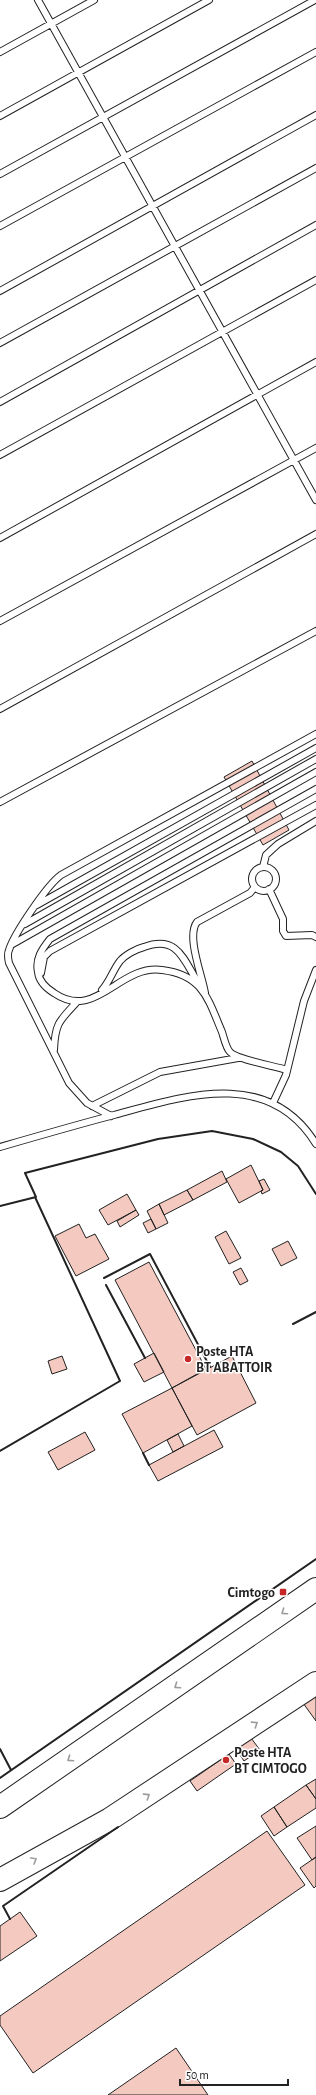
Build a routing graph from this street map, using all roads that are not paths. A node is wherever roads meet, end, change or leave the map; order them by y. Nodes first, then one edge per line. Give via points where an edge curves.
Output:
1 (38, 0) edge
2 (94, 0) edge
3 (209, 0) edge
4 (315, 0) edge
5 (51, 24) junction
6 (0, 52) edge
7 (316, 52) edge
8 (78, 72) junction
9 (316, 115) edge
10 (0, 116) edge
11 (103, 117) junction
12 (125, 157) junction
13 (316, 168) edge
14 (0, 174) edge
15 (152, 206) junction
16 (316, 225) edge
17 (0, 226) edge
18 (174, 246) junction
19 (316, 280) edge
20 (199, 290) junction
21 (0, 291) edge
22 (222, 332) junction
23 (0, 343) edge
24 (316, 362) edge
25 (257, 395) junction
26 (0, 402) edge
27 (316, 448) edge
28 (0, 455) edge
29 (294, 460) junction
30 (316, 500) edge
31 (316, 534) edge
32 (0, 538) edge
33 (0, 621) edge
34 (316, 631) edge
35 (0, 709) edge
36 (316, 734) edge
37 (316, 748) edge
38 (316, 759) edge
39 (316, 772) edge
40 (316, 789) edge
41 (0, 802) edge
42 (316, 805) edge
43 (316, 821) edge
44 (263, 867) junction
45 (255, 887) junction
46 (269, 889) junction
47 (36, 906) junction
48 (23, 925) junction
49 (316, 937) edge
50 (11, 946) junction
51 (316, 970) edge
52 (40, 981) junction
53 (205, 994) junction
54 (97, 996) junction
55 (76, 1003) junction
56 (54, 1052) junction
57 (238, 1058) junction
58 (287, 1070) junction
59 (273, 1103) junction
60 (92, 1106) junction
61 (111, 1116) junction
62 (316, 1144) edge
63 (0, 1147) edge
64 (316, 1589) edge
65 (316, 1683) edge
66 (0, 1807) edge
67 (0, 1880) edge

1 - 5 lane
2 - 5 lane
3 - 8 lane
4 - 11 lane
5 - 6 lane
5 - 8 lane
7 - 12 lane
8 - 10 lane
8 - 11 lane
9 - 15 lane
11 - 12 lane
11 - 14 lane
12 - 15 lane
12 - 17 lane
13 - 18 lane
15 - 18 lane
15 - 21 lane
16 - 20 lane
18 - 20 lane
18 - 23 lane
19 - 22 lane
20 - 22 lane
20 - 26 lane
22 - 25 lane
22 - 28 lane
24 - 25 lane
25 - 29 lane
25 - 32 lane
27 - 29 lane
29 - 30 lane
29 - 33 lane
31 - 35 lane
34 - 41 lane
36 - 47 lane via 61,875 54,880
37 - 47 lane
38 - 48 lane
39 - 50 lane
40 - 52 lane via 50,939 38,958 37,972
42 - 52 lane via 50,951 44,957
43 - 44 lane via 278,844 266,855
44 - 45 lane via 256,870 252,876
44 - 46 lane via 271,869 275,876 275,884
45 - 46 lane
45 - 53 lane via 250,893 193,926 193,943
46 - 49 lane via 283,919 283,931 286,936 300,934
47 - 48 lane
48 - 50 lane
50 - 56 lane via 9,963
51 - 58 lane via 304,1001
52 - 55 lane via 63,999
53 - 54 lane via 197,982 176,973 160,970 131,976
53 - 54 lane via 175,948 165,943 147,946 130,953 120,961 110,982
53 - 57 lane via 229,1051
54 - 55 lane
55 - 56 lane via 60,1020 55,1035
56 - 60 lane via 69,1083
57 - 58 lane
57 - 60 lane via 160,1072
58 - 59 lane
59 - 61 lane via 255,1096 220,1092 161,1102
59 - 62 lane via 297,1120
60 - 61 lane
61 - 63 lane
64 -> 66 highway
67 -> 65 highway via 123,1811

